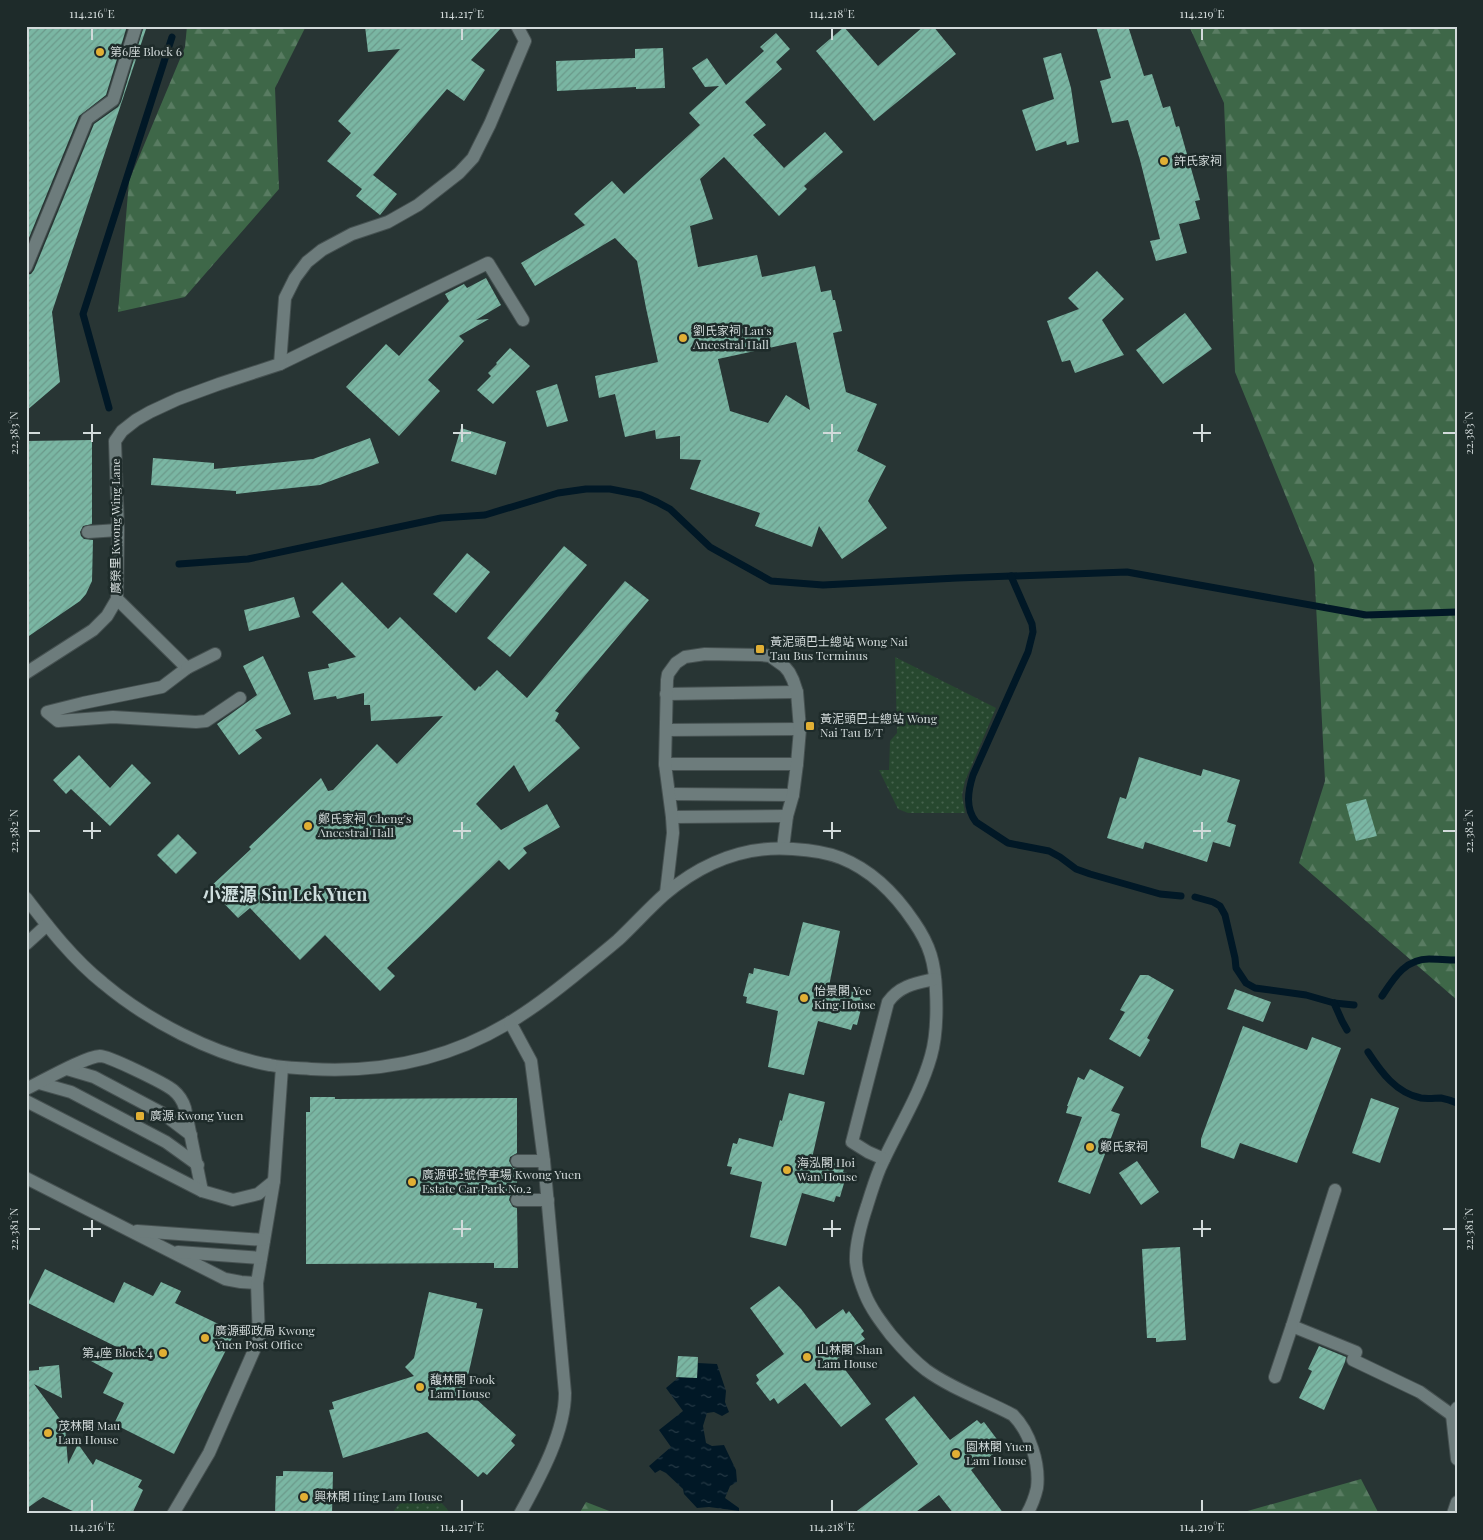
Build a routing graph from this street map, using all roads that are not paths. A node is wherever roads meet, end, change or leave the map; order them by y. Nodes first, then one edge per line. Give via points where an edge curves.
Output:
1 (136, 26) edge
2 (517, 26) edge
3 (26, 267) edge
4 (523, 320) dead end
5 (280, 364) junction
6 (118, 530) junction
7 (88, 532) dead end
8 (117, 599) junction
9 (215, 654) dead end
10 (187, 668) junction
11 (26, 673) edge
12 (797, 692) junction
13 (666, 694) junction
14 (240, 698) dead end
15 (800, 729) junction
16 (666, 730) junction
17 (665, 764) junction
18 (797, 764) junction
19 (670, 794) junction
20 (793, 794) junction
21 (787, 816) junction
22 (672, 817) junction
23 (783, 848) junction
24 (666, 893) junction
25 (26, 898) edge
26 (47, 925) junction
27 (26, 944) edge
28 (935, 979) junction
29 (510, 1022) junction
30 (282, 1067) junction
31 (67, 1069) junction
32 (39, 1083) junction
33 (26, 1089) edge
34 (26, 1101) edge
35 (191, 1135) junction
36 (884, 1159) junction
37 (517, 1161) dead end
38 (544, 1161) junction
39 (198, 1165) junction
40 (32, 1181) edge
41 (274, 1181) junction
42 (1335, 1190) dead end
43 (202, 1191) junction
44 (517, 1200) dead end
45 (548, 1200) junction
46 (130, 1231) junction
47 (264, 1240) junction
48 (170, 1251) junction
49 (260, 1258) junction
50 (257, 1283) junction
51 (1292, 1326) junction
52 (1276, 1377) dead end
53 (1455, 1412) edge
54 (1457, 1459) edge
55 (1457, 1502) edge
56 (173, 1514) edge
57 (520, 1514) edge
58 (1028, 1514) edge
59 (1453, 1514) edge

1 - 3 street via 113,100 87,119
2 - 5 street via 525,41 473,158 449,182 418,205 388,222 352,234 307,262 284,298
4 - 5 street, 廣榮里 Kwong Wing Lane via 488,263
5 - 6 street, 廣榮里 Kwong Wing Lane via 178,399 136,420 122,431 116,441
6 - 7 street
6 - 8 street, 廣榮里 Kwong Wing Lane
8 - 10 street
8 - 11 street, 廣榮里 Kwong Wing Lane via 93,630
9 - 10 street
10 - 14 street via 162,688 47,712 58,721 113,717 196,722 206,721
12 - 13 street
12 - 13 street via 784,666 770,656 717,654 690,656 676,663 668,674
12 - 15 street
13 - 16 street
15 - 16 street
15 - 18 street
16 - 17 street
17 - 18 street
17 - 19 street
18 - 20 street
19 - 20 street
19 - 22 street
20 - 21 street
21 - 22 street
21 - 23 street
22 - 24 street
23 - 24 street via 748,851 716,861
23 - 28 street via 839,857 864,870 878,882 901,904 920,930 934,963
24 - 29 street via 617,941
25 - 26 street
26 - 27 street
26 - 30 street via 100,981 167,1027 238,1057
28 - 36 street via 936,1027 931,1057
28 - 36 street via 908,986 888,1002 852,1142
29 - 30 street via 450,1052 415,1062 348,1070
29 - 38 street via 531,1062
30 - 41 street
31 - 32 street
31 - 35 street via 94,1077 162,1113
31 - 35 street via 100,1056 114,1059 172,1089 182,1099
32 - 33 street
32 - 39 street via 71,1092 166,1142
34 - 43 street
35 - 39 street
36 - 58 street via 865,1212 856,1251 863,1290 874,1312 898,1344 925,1369 1013,1415 1021,1423 1029,1438 1036,1472 1037,1487
37 - 38 street
38 - 45 street
39 - 43 street
40 - 46 street
41 - 43 street via 258,1194 233,1200
41 - 47 street
42 - 51 street
44 - 45 street
45 - 57 street via 565,1404 556,1437
46 - 47 street
46 - 48 street
47 - 49 street
48 - 49 street
48 - 50 street via 225,1279
49 - 50 street
50 - 56 street via 259,1339 209,1453
51 - 52 street
51 - 53 street via 1356,1352 1353,1360
53 - 54 street
55 - 59 street

